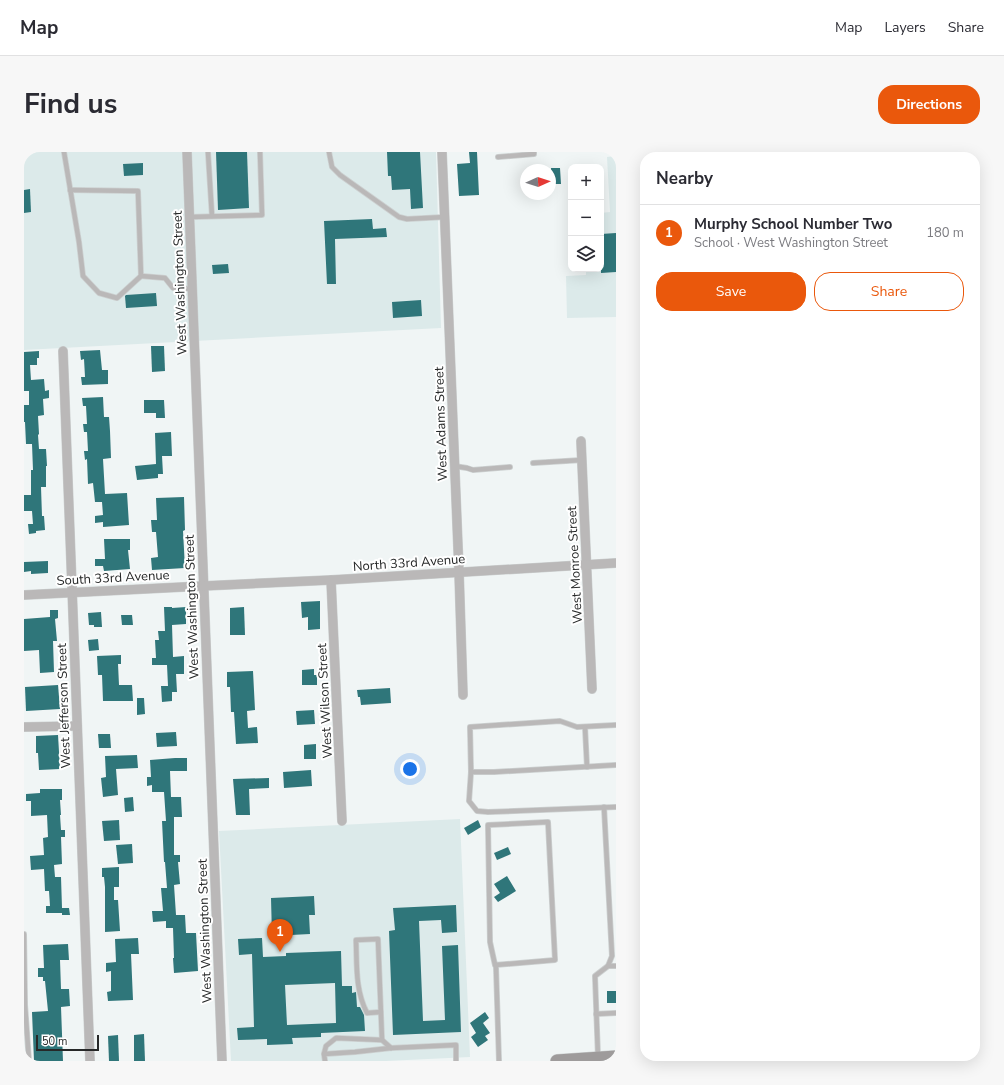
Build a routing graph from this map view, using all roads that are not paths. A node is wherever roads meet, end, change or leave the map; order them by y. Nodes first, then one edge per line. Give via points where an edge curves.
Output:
1 (64, 152) edge
2 (187, 152) edge
3 (208, 152) edge
4 (260, 152) edge
5 (329, 152) edge
6 (442, 152) edge
7 (534, 152) edge
8 (505, 154) edge
9 (498, 157) dead end
10 (70, 190) junction
11 (212, 216) junction
12 (190, 217) junction
13 (445, 217) junction
14 (141, 276) junction
15 (192, 289) junction
16 (63, 351) dead end
17 (581, 441) dead end
18 (582, 460) junction
19 (533, 463) dead end
20 (454, 466) junction
21 (510, 467) dead end
22 (616, 563) edge
23 (587, 565) junction
24 (459, 572) junction
25 (331, 580) junction
26 (204, 586) junction
27 (72, 592) junction
28 (24, 595) edge
29 (592, 689) dead end
30 (463, 695) dead end
31 (616, 725) edge
32 (77, 726) junction
33 (24, 727) edge
34 (585, 727) junction
35 (616, 765) edge
36 (587, 767) junction
37 (471, 772) junction
38 (616, 806) edge
39 (604, 807) junction
40 (342, 821) dead end
41 (24, 934) edge
42 (495, 965) junction
43 (608, 966) junction
44 (616, 966) edge
45 (381, 1012) junction
46 (616, 1013) edge
47 (596, 1014) junction
48 (382, 1040) junction
49 (391, 1048) junction
50 (324, 1054) junction
51 (616, 1057) edge
52 (598, 1058) junction
53 (29, 1061) edge
54 (90, 1061) edge
55 (222, 1061) edge
56 (325, 1061) edge
57 (456, 1061) edge
58 (499, 1061) edge
59 (557, 1061) edge

1 - 10 lane
2 - 12 street, West Washington Street
3 - 11 lane
4 - 11 lane via 262,215
5 - 13 lane via 332,167 340,175 399,217
6 - 13 street, West Adams Street
7 - 8 lane
8 - 9 lane
10 - 14 lane via 138,191
10 - 14 lane via 83,276 99,293 116,298
11 - 12 lane
12 - 15 street, West Washington Street
13 - 20 street, West Adams Street
14 - 15 lane via 164,278 173,288
15 - 26 street, West Washington Street
16 - 27 street, West Jefferson Street
17 - 18 street, West Monroe Street
18 - 19 lane
18 - 23 street, West Monroe Street
20 - 21 lane via 472,470
20 - 24 street, West Adams Street
22 - 23 street, North 33rd Avenue
23 - 24 street, North 33rd Avenue
23 - 29 street, West Monroe Street
24 - 25 street, North 33rd Avenue
24 - 30 street, West Adams Street
25 - 26 street, North 33rd Avenue
25 - 40 street, West Wilson Street
26 - 27 street, South 33rd Avenue
26 - 55 street, West Washington Street
27 - 28 street, South 33rd Avenue
27 - 32 street, West Jefferson Street
31 - 34 lane
32 - 33 street
32 - 54 street, West Jefferson Street
34 - 36 lane
34 - 37 lane via 560,722 470,727
35 - 36 lane
36 - 37 lane
37 - 39 lane via 469,801 477,811
38 - 39 lane
39 - 43 lane via 612,956
41 - 53 lane
42 - 42 lane via 490,942 488,825 548,822 555,960
42 - 58 lane
43 - 44 lane
43 - 47 lane via 595,976
45 - 45 lane via 378,939 356,940 357,982 362,1002 367,1012
45 - 48 lane
46 - 47 lane
47 - 52 lane
48 - 49 lane
48 - 50 lane via 336,1038 326,1046
49 - 50 lane
49 - 57 lane via 456,1045
50 - 56 lane
51 - 52 street
52 - 59 street

